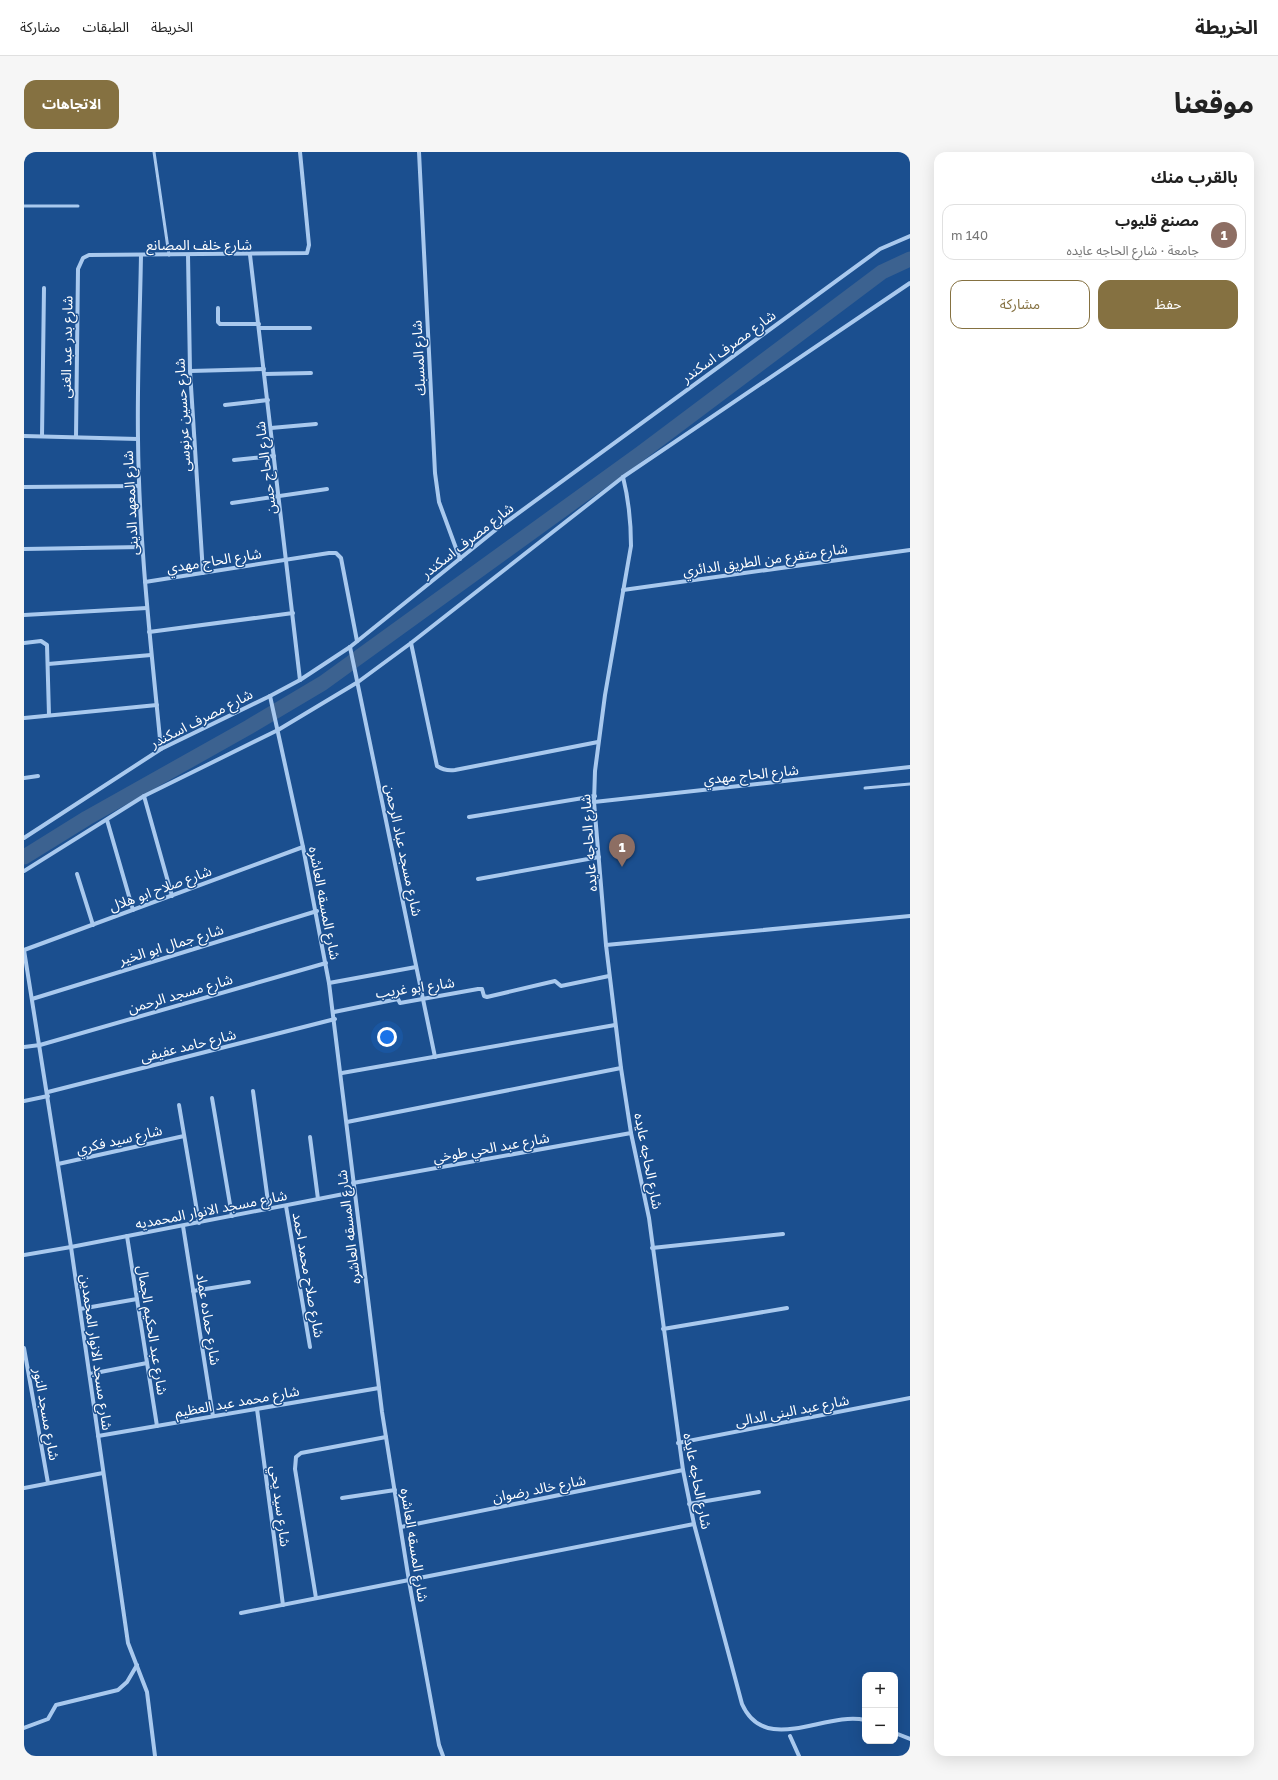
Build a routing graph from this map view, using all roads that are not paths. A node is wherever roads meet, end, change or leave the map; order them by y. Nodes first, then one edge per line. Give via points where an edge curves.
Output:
1 (154, 152) edge
2 (300, 152) edge
3 (419, 152) edge
4 (24, 206) edge
5 (78, 206) dead end
6 (910, 236) edge
7 (140, 255) junction
8 (169, 255) junction
9 (188, 255) junction
10 (250, 255) junction
11 (83, 258) joint
12 (910, 283) edge
13 (44, 288) dead end
14 (218, 308) dead end
15 (259, 326) junction
16 (310, 328) dead end
17 (264, 369) junction
18 (190, 371) junction
19 (311, 373) dead end
20 (265, 374) junction
21 (268, 400) junction
22 (225, 405) dead end
23 (316, 424) dead end
24 (271, 428) junction
25 (24, 436) edge
26 (42, 436) junction
27 (76, 437) junction
28 (138, 439) junction
29 (274, 456) junction
30 (234, 460) dead end
31 (623, 477) junction
32 (139, 486) junction
33 (24, 487) edge
34 (327, 489) dead end
35 (279, 497) junction
36 (232, 503) dead end
37 (142, 547) junction
38 (24, 549) edge
39 (910, 550) edge
40 (460, 559) junction
41 (287, 560) junction
42 (203, 573) junction
43 (145, 582) junction
44 (623, 590) junction
45 (147, 608) junction
46 (293, 613) junction
47 (24, 615) edge
48 (149, 632) junction
49 (358, 641) junction
50 (24, 643) edge
51 (411, 643) junction
52 (350, 647) junction
53 (150, 655) junction
54 (48, 664) junction
55 (300, 680) junction
56 (358, 682) junction
57 (270, 696) junction
58 (157, 705) junction
59 (49, 715) junction
60 (24, 718) edge
61 (278, 730) junction
62 (598, 742) junction
63 (161, 750) junction
64 (910, 767) edge
65 (38, 776) dead end
66 (24, 778) edge
67 (910, 784) edge
68 (865, 788) dead end
69 (144, 796) junction
70 (595, 796) junction
71 (594, 802) junction
72 (469, 817) dead end
73 (107, 820) junction
74 (24, 838) edge
75 (303, 847) junction
76 (599, 857) junction
77 (24, 871) edge
78 (77, 874) dead end
79 (478, 879) dead end
80 (172, 896) junction
81 (133, 910) junction
82 (317, 911) junction
83 (910, 916) edge
84 (93, 925) junction
85 (606, 945) junction
86 (24, 950) edge
87 (326, 963) junction
88 (416, 967) junction
89 (609, 976) junction
90 (329, 983) junction
91 (423, 998) junction
92 (32, 999) junction
93 (334, 1012) junction
94 (335, 1019) junction
95 (615, 1025) junction
96 (40, 1045) junction
97 (24, 1047) edge
98 (435, 1057) junction
99 (621, 1068) junction
100 (342, 1073) junction
101 (253, 1091) dead end
102 (48, 1094) junction
103 (212, 1098) dead end
104 (24, 1101) edge
105 (179, 1105) dead end
106 (347, 1122) junction
107 (631, 1133) junction
108 (184, 1136) junction
109 (310, 1137) dead end
110 (58, 1164) junction
111 (354, 1183) junction
112 (354, 1192) junction
113 (318, 1199) junction
114 (286, 1206) junction
115 (269, 1209) junction
116 (232, 1216) junction
117 (199, 1222) junction
118 (183, 1226) junction
119 (783, 1234) dead end
120 (127, 1236) junction
121 (71, 1247) junction
122 (652, 1248) junction
123 (24, 1255) edge
124 (250, 1282) dead end
125 (193, 1291) junction
126 (137, 1299) junction
127 (787, 1308) dead end
128 (80, 1309) junction
129 (663, 1329) junction
130 (310, 1347) dead end
131 (24, 1348) edge
132 (147, 1364) junction
133 (90, 1374) junction
134 (379, 1388) junction
135 (910, 1398) edge
136 (258, 1409) junction
137 (213, 1416) junction
138 (157, 1426) junction
139 (98, 1436) junction
140 (386, 1437) junction
141 (678, 1443) junction
142 (683, 1470) junction
143 (103, 1473) junction
144 (48, 1483) junction
145 (24, 1488) edge
146 (395, 1490) junction
147 (759, 1492) dead end
148 (342, 1498) dead end
149 (689, 1504) junction
150 (694, 1524) junction
151 (401, 1527) junction
152 (409, 1581) junction
153 (316, 1598) junction
154 (282, 1605) junction
155 (241, 1613) dead end
156 (137, 1665) junction
157 (862, 1720) edge
158 (24, 1728) edge
159 (764, 1732) dead end
160 (806, 1732) dead end
161 (898, 1734) edge
162 (785, 1736) dead end
163 (910, 1740) edge
164 (155, 1756) edge
165 (443, 1756) edge
166 (799, 1756) edge

1 - 8 lane
2 - 10 street, شارع خلف المصانع via 309,245 307,253
3 - 40 street, شارع المسبك via 435,473 439,502
4 - 5 lane
6 - 40 street, شارع مصرف اسكندر via 880,249 861,262 498,528
7 - 8 street, شارع خلف المصانع
7 - 11 street, شارع خلف المصانع via 89,255
7 - 28 street, شارع المعهد الدينى
8 - 9 street, شارع خلف المصانع
9 - 10 street, شارع خلف المصانع
9 - 18 street, شارع حسين عرنوسى
10 - 15 street, شارع الحاج حسن
11 - 27 street, شارع بدر عبد الغنى via 78,269
12 - 31 street
13 - 26 street
14 - 15 street via 219,323
15 - 16 street
15 - 17 street, شارع الحاج حسن
17 - 18 street
17 - 20 street, شارع الحاج حسن
18 - 42 street, شارع حسين عرنوسى
19 - 20 street
20 - 21 street, شارع الحاج حسن
21 - 22 street
21 - 24 street, شارع الحاج حسن
23 - 24 street
24 - 29 street, شارع الحاج حسن
25 - 26 street
26 - 27 street
27 - 28 street
28 - 32 street, شارع المعهد الدينى
29 - 30 street
29 - 35 street, شارع الحاج حسن
31 - 44 street, شارع الحاجه عايده via 631,523 629,561
31 - 51 street
32 - 33 street
32 - 37 street, شارع المعهد الدينى
34 - 35 street
35 - 36 street
35 - 41 street, شارع الحاج حسن
37 - 38 street
37 - 43 street, شارع المعهد الدينى
39 - 44 street, شارع متفرع من الطريق الدائري
40 - 49 street, شارع مصرف اسكندر
41 - 42 street, شارع الحاج مهدي
41 - 46 street, شارع الحاج حسن
41 - 49 street, شارع الحاج مهدي via 333,552 339,555
42 - 43 street, شارع الحاج مهدي
43 - 45 street, شارع المعهد الدينى
44 - 62 street, شارع الحاجه عايده
45 - 47 street
45 - 48 street, شارع المعهد الدينى
46 - 48 street
46 - 55 street, شارع الحاج حسن
48 - 53 street, شارع المعهد الدينى
49 - 52 street, شارع مصرف اسكندر
50 - 54 street via 44,642 47,645
51 - 56 street
51 - 62 street via 437,766 442,769 455,770
52 - 55 street, شارع مصرف اسكندر
52 - 56 street, شارع مسجد عباد الرحمن
53 - 54 street
53 - 58 street, شارع المعهد الدينى
54 - 59 street
55 - 57 street, شارع مصرف اسكندر
56 - 61 street
56 - 88 street, شارع مسجد عباد الرحمن
57 - 61 street, شارع المسقه العاشره
57 - 63 street, شارع مصرف اسكندر
58 - 59 street
58 - 63 street, شارع المعهد الدينى
59 - 60 street
61 - 69 street
61 - 75 street, شارع المسقه العاشره
62 - 70 street, شارع الحاجه عايده
63 - 74 street, شارع مصرف اسكندر
64 - 71 street, شارع الحاج مهدي
65 - 66 street
67 - 68 lane
69 - 73 street
69 - 80 street
70 - 71 street, شارع الحاجه عايده
70 - 72 street
71 - 76 street, شارع الحاجه عايده
73 - 77 street
73 - 81 street
75 - 80 street, شارع صلاح ابو هلال
75 - 82 street, شارع المسقه العاشره
76 - 79 street
76 - 85 street, شارع الحاجه عايده
78 - 84 street
80 - 81 street, شارع صلاح ابو هلال
81 - 84 street, شارع صلاح ابو هلال
82 - 87 street, شارع المسقه العاشره
82 - 92 street, شارع جمال ابو الخير
83 - 85 street
84 - 86 street, شارع صلاح ابو هلال
85 - 89 street, شارع الحاجه عايده
86 - 92 street, شارع مسجد الانوار المحمدين
87 - 90 street, شارع المسقه العاشره
87 - 96 street, شارع مسجد الرحمن
88 - 90 street
88 - 91 street, شارع مسجد عباد الرحمن
89 - 91 street, شارع ابو غريب via 561,986 555,981 487,997 480,988
89 - 95 street, شارع الحاجه عايده
90 - 93 street, شارع المسقه العاشره
91 - 93 street, شارع ابو غريب via 400,1003 398,999
91 - 98 street, شارع مسجد عباد الرحمن
92 - 96 street, شارع مسجد الانوار المحمدين
93 - 94 street, شارع المسقه العاشره
94 - 100 street, شارع المسقه العاشره
94 - 102 street, شارع حامد عفيفى
95 - 98 street
95 - 99 street, شارع الحاجه عايده
96 - 97 street, شارع مسجد الرحمن
96 - 102 street, شارع مسجد الانوار المحمدين
98 - 100 street
99 - 106 street
99 - 107 street, شارع الحاجه عايده
100 - 106 street, شارع المسقه العاشره
101 - 115 street
102 - 104 street, شارع حامد عفيفى
102 - 110 street, شارع مسجد الانوار المحمدين
103 - 116 street
105 - 108 street
106 - 111 street, شارع المسقه العاشره
107 - 111 street, شارع عبد الحي طوخي
107 - 122 street, شارع الحاجه عايده via 645,1196
108 - 110 street, شارع سيد فكري
108 - 117 street
109 - 113 street
110 - 121 street, شارع مسجد الانوار المحمدين
111 - 112 street, شارع المسقه العاشره
112 - 113 street, شارع مسجد الانوار المحمديه
112 - 134 street, شارع المسقه العاشره
113 - 114 street, شارع مسجد الانوار المحمديه
114 - 115 street, شارع مسجد الانوار المحمديه
114 - 130 street, شارع صلاح محمد احمد
115 - 116 street, شارع مسجد الانوار المحمديه
116 - 117 street, شارع مسجد الانوار المحمديه
117 - 118 street, شارع مسجد الانوار المحمديه
118 - 120 street, شارع مسجد الانوار المحمديه
118 - 125 street, شارع حماده عماد
119 - 122 street
120 - 121 street, شارع مسجد الانوار المحمديه
120 - 126 street, شارع عبد الحكيم الجمال
121 - 123 street, شارع مسجد الانوار المحمديه
121 - 128 street, شارع مسجد الانوار المحمدين
122 - 129 street, شارع الحاجه عايده
124 - 125 street
125 - 137 street, شارع حماده عماد
126 - 128 street
126 - 132 street, شارع عبد الحكيم الجمال
127 - 129 street
128 - 133 street, شارع مسجد الانوار المحمدين
129 - 141 street, شارع الحاجه عايده
131 - 144 street, شارع مسجد النور
132 - 133 street
132 - 138 street, شارع عبد الحكيم الجمال
133 - 139 street, شارع مسجد الانوار المحمدين
134 - 136 street, شارع محمد عبد العظيم
134 - 140 street, شارع المسقه العاشره
135 - 141 street, شارع عبد البنى الدالى
136 - 137 street, شارع محمد عبد العظيم
136 - 154 street, شارع سيد يحي
137 - 138 street, شارع محمد عبد العظيم
138 - 139 street, شارع محمد عبد العظيم
139 - 143 street, شارع مسجد الانوار المحمدين
140 - 146 street, شارع المسقه العاشره
140 - 153 street via 296,1456 294,1462
141 - 142 street, شارع الحاجه عايده
142 - 149 street, شارع الحاجه عايده
142 - 151 street, شارع خالد رضوان
143 - 144 street
143 - 156 street, شارع مسجد الانوار المحمدين via 128,1643
144 - 145 street
146 - 148 street
146 - 151 street, شارع المسقه العاشره
147 - 149 street
149 - 150 street, شارع الحاجه عايده
150 - 152 street
150 - 159 street, شارع الحاجه عايده via 742,1704 751,1723
151 - 152 street, شارع المسقه العاشره
152 - 153 street
152 - 165 street, شارع المسقه العاشره
153 - 154 street
154 - 155 street
156 - 158 street via 127,1682 118,1690 56,1705 48,1719
156 - 164 street, شارع مسجد الانوار المحمدين via 147,1692
157 - 160 street via 848,1720
161 - 163 street
162 - 166 street via 792,1736

